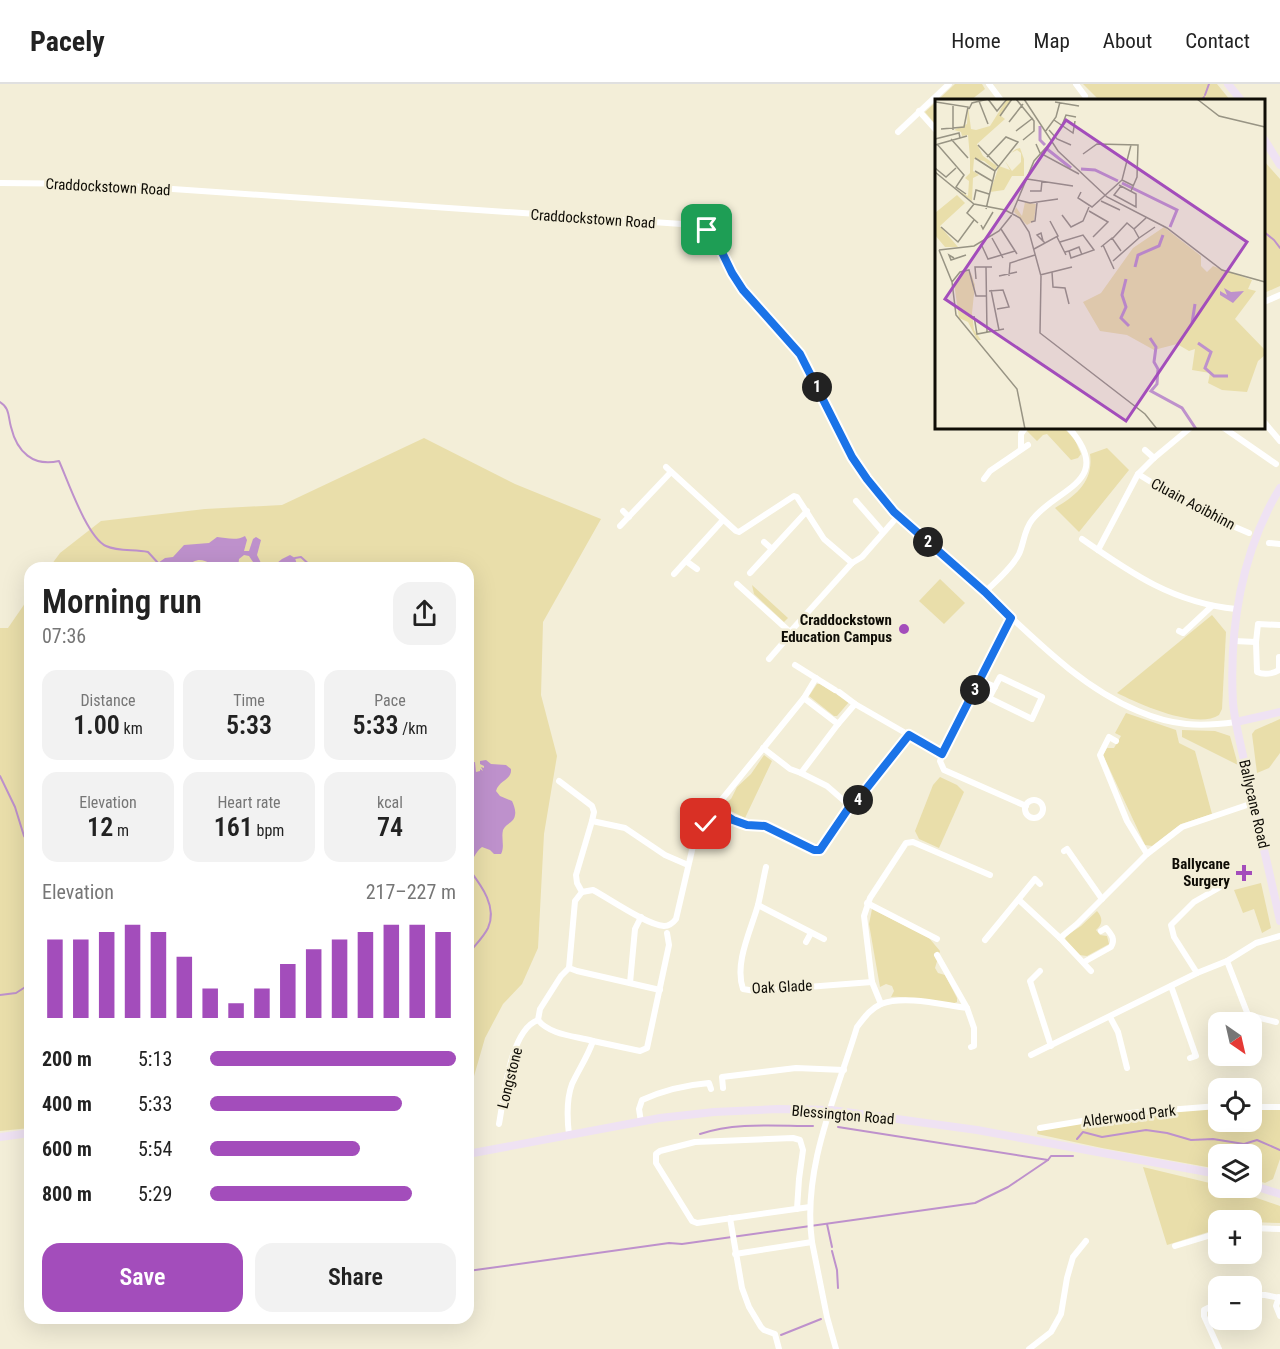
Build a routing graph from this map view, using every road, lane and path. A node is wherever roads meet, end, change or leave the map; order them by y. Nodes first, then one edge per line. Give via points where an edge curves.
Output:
1 (949, 84) edge
2 (988, 84) edge
3 (1076, 84) edge
4 (1228, 84) edge
5 (1085, 96) dead end
6 (1000, 99) edge
7 (1240, 99) edge
8 (919, 111) junction
9 (935, 129) edge
10 (898, 132) dead end
11 (1265, 142) edge
12 (1280, 165) edge
13 (0, 183) edge
14 (1280, 295) edge
15 (1265, 301) edge
16 (1265, 424) edge
17 (1024, 429) edge
18 (1070, 429) edge
19 (1186, 429) edge
20 (1226, 429) edge
21 (1280, 441) edge
22 (1028, 445) dead end
23 (1021, 449) junction
24 (1145, 450) dead end
25 (1154, 458) junction
26 (1276, 464) dead end
27 (1138, 474) junction
28 (984, 479) dead end
29 (1280, 488) edge
30 (856, 501) dead end
31 (807, 510) junction
32 (623, 511) dead end
33 (898, 516) junction
34 (629, 517) junction
35 (723, 520) junction
36 (620, 526) dead end
37 (883, 532) junction
38 (1249, 533) dead end
39 (1082, 538) dead end
40 (764, 542) dead end
41 (1269, 543) dead end
42 (1280, 544) edge
43 (772, 549) junction
44 (1098, 550) junction
45 (686, 561) junction
46 (852, 563) junction
47 (697, 569) dead end
48 (750, 573) dead end
49 (674, 574) dead end
50 (737, 584) dead end
51 (985, 592) junction
52 (1212, 606) junction
53 (1236, 609) junction
54 (1011, 618) junction
55 (1280, 625) edge
56 (790, 632) junction
57 (1181, 632) dead end
58 (1234, 641) junction
59 (1256, 642) junction
60 (1279, 657) edge
61 (769, 659) dead end
62 (795, 665) dead end
63 (816, 678) junction
64 (980, 680) junction
65 (995, 687) junction
66 (804, 698) junction
67 (855, 704) junction
68 (1280, 712) edge
69 (1236, 722) junction
70 (838, 724) junction
71 (909, 735) junction
72 (1116, 741) dead end
73 (763, 747) junction
74 (942, 754) junction
75 (801, 773) junction
76 (559, 781) dead end
77 (1253, 803) junction
78 (850, 806) junction
79 (1026, 806) dead end
80 (717, 810) junction
81 (592, 821) junction
82 (695, 838) dead end
83 (693, 846) dead end
84 (1064, 851) dead end
85 (1147, 854) junction
86 (688, 865) junction
87 (766, 867) dead end
88 (990, 875) dead end
89 (1040, 884) dead end
90 (1222, 886) dead end
91 (582, 892) junction
92 (1102, 899) junction
93 (1019, 900) junction
94 (867, 903) junction
95 (758, 904) junction
96 (641, 917) junction
97 (1280, 921) edge
98 (1101, 931) dead end
99 (667, 933) dead end
100 (811, 933) junction
101 (1280, 936) edge
102 (1060, 938) junction
103 (824, 939) dead end
104 (937, 939) dead end
105 (985, 940) dead end
106 (806, 942) dead end
107 (937, 955) dead end
108 (1227, 961) junction
109 (1084, 962) junction
110 (569, 968) junction
111 (1040, 971) dead end
112 (1091, 971) dead end
113 (1197, 973) junction
114 (872, 982) junction
115 (630, 983) junction
116 (1171, 986) junction
117 (660, 990) junction
118 (881, 1004) junction
119 (968, 1008) junction
120 (1110, 1017) junction
121 (538, 1020) junction
122 (1276, 1022) dead end
123 (593, 1041) junction
124 (1051, 1046) junction
125 (971, 1047) dead end
126 (1030, 1055) dead end
127 (1190, 1058) dead end
128 (1127, 1068) dead end
129 (844, 1070) junction
130 (723, 1088) dead end
131 (711, 1089) dead end
132 (1208, 1107) edge
133 (1262, 1107) edge
134 (1280, 1107) edge
135 (831, 1110) junction
136 (641, 1122) junction
137 (499, 1124) dead end
138 (1040, 1128) dead end
139 (24, 1134) edge
140 (569, 1135) junction
141 (0, 1137) edge
142 (474, 1153) edge
143 (1208, 1172) edge
144 (1262, 1188) edge
145 (1280, 1194) edge
146 (810, 1207) junction
147 (797, 1209) junction
148 (730, 1218) junction
149 (1262, 1228) edge
150 (1280, 1229) edge
151 (1208, 1236) edge
152 (1086, 1241) dead end
153 (812, 1242) junction
154 (1175, 1246) dead end
155 (735, 1254) junction
156 (1262, 1296) edge
157 (1279, 1298) edge
158 (1208, 1308) edge
159 (1280, 1316) edge
160 (1208, 1325) edge
161 (1210, 1330) edge
162 (779, 1349) edge
163 (836, 1349) edge
164 (1029, 1349) edge
165 (1218, 1349) edge

1 - 8 street
2 - 6 street
3 - 5 street
4 - 7 main road
8 - 9 street
8 - 10 street
11 - 12 main road
13 - 33 street, Craddockstown Road via 100,184 696,225 712,234 743,290 800,354 852,457
14 - 15 street
16 - 21 street
17 - 23 street
18 - 51 street via 1080,442 1086,461 1084,470 1070,490 1033,517 1015,560
19 - 25 street, Cluain Aoibhinn
20 - 26 street via 1270,456
22 - 23 street
23 - 28 street
24 - 25 street
25 - 27 street, Cluain Aoibhinn
27 - 38 street, Cluain Aoibhinn via 1200,512
27 - 44 street, Cluain Aoibhinn
29 - 53 main road, Ballycane Road via 1254,539
30 - 37 street
31 - 35 street via 795,496 739,532
31 - 43 street
31 - 46 street via 824,539
32 - 34 street
33 - 37 street
33 - 51 street, Craddockstown Road
34 - 35 street via 669,470
34 - 36 street
35 - 45 street
37 - 46 street
39 - 44 street
40 - 43 street
41 - 42 street
43 - 48 street
44 - 52 street via 1173,595
45 - 47 street
45 - 49 street
46 - 56 street
50 - 56 street
51 - 54 street, Craddockstown Road
52 - 53 street
52 - 57 street
53 - 58 main road, Ballycane Road
54 - 64 street
54 - 69 street, Craddockstown Road via 1090,685 1138,711 1182,725
55 - 59 street via 1258,624
56 - 61 street
58 - 59 street
58 - 69 main road, Ballycane Road
59 - 60 street via 1257,672 1279,670
62 - 63 street
63 - 66 street
63 - 67 street
64 - 65 street
64 - 74 street
65 - 65 street via 1000,677 1042,697 1032,719 989,698
66 - 70 street
66 - 73 street
67 - 70 street
67 - 71 street
68 - 69 main road, Craddockstown Road
69 - 77 main road, Ballycane Road
70 - 75 street
71 - 74 street
71 - 78 street
72 - 85 street via 1109,737 1100,755 1127,821
73 - 75 street
73 - 80 street
74 - 79 street via 942,767
75 - 78 street via 827,786
76 - 81 street via 592,806
77 - 85 street via 1182,827
77 - 97 main road, Ballycane Road
78 - 80 street via 817,850 765,826 733,820
80 - 82 street
81 - 86 street via 625,828 664,855
81 - 91 street via 576,874
83 - 86 street
84 - 92 street via 1067,849
85 - 92 street
86 - 96 street via 673,923 662,926
87 - 95 street, Oak Glade
88 - 94 street via 909,842
89 - 93 street via 1035,879
90 - 113 street via 1194,902 1172,925 1174,937
91 - 96 street via 593,890
91 - 110 street via 575,901
92 - 102 street
93 - 102 street
93 - 105 street
94 - 104 street
94 - 114 street via 864,927
95 - 100 street
95 - 114 street, Oak Glade via 743,956 743,989
96 - 115 street via 635,929
98 - 109 street via 1106,928 1114,943
99 - 117 street via 669,945
100 - 103 street
100 - 106 street
101 - 108 street via 1256,943
102 - 109 street
107 - 119 street
108 - 113 street
108 - 122 street via 1248,1015
109 - 112 street
110 - 115 street
110 - 121 street, Longstone via 540,1009
111 - 124 street via 1030,981
113 - 116 street
114 - 118 street
115 - 117 street
116 - 120 street
116 - 127 street via 1196,1056
117 - 123 street via 644,1050
118 - 119 street via 902,1000
118 - 129 street via 857,1027
119 - 125 street via 974,1028
120 - 124 street
120 - 128 street
121 - 123 street via 551,1030
121 - 137 street, Longstone via 530,1024 515,1049
123 - 140 street via 568,1098
124 - 126 street
129 - 130 street via 796,1068 722,1077
129 - 135 street
131 - 136 street via 710,1083 656,1093 642,1100
132 - 138 street, Alderwood Park via 1130,1113
133 - 134 street
135 - 136 main road, Blessington Road via 714,1112
135 - 143 main road, Blessington Road via 977,1130
135 - 146 street via 819,1147
136 - 140 main road, Blessington Road
139 - 141 main road
140 - 142 main road, Blessington Road
144 - 145 main road
146 - 147 street
146 - 153 street
147 - 148 street
147 - 148 street via 803,1150 800,1140 696,1142 656,1154 656,1163 692,1221
148 - 155 street
149 - 150 street
151 - 154 street
152 - 164 street via 1073,1257 1061,1314 1051,1332
153 - 155 street
153 - 163 street
155 - 162 street via 749,1307 764,1330 775,1334
156 - 157 street
157 - 159 street via 1276,1306
158 - 160 street via 1204,1310
161 - 165 street

